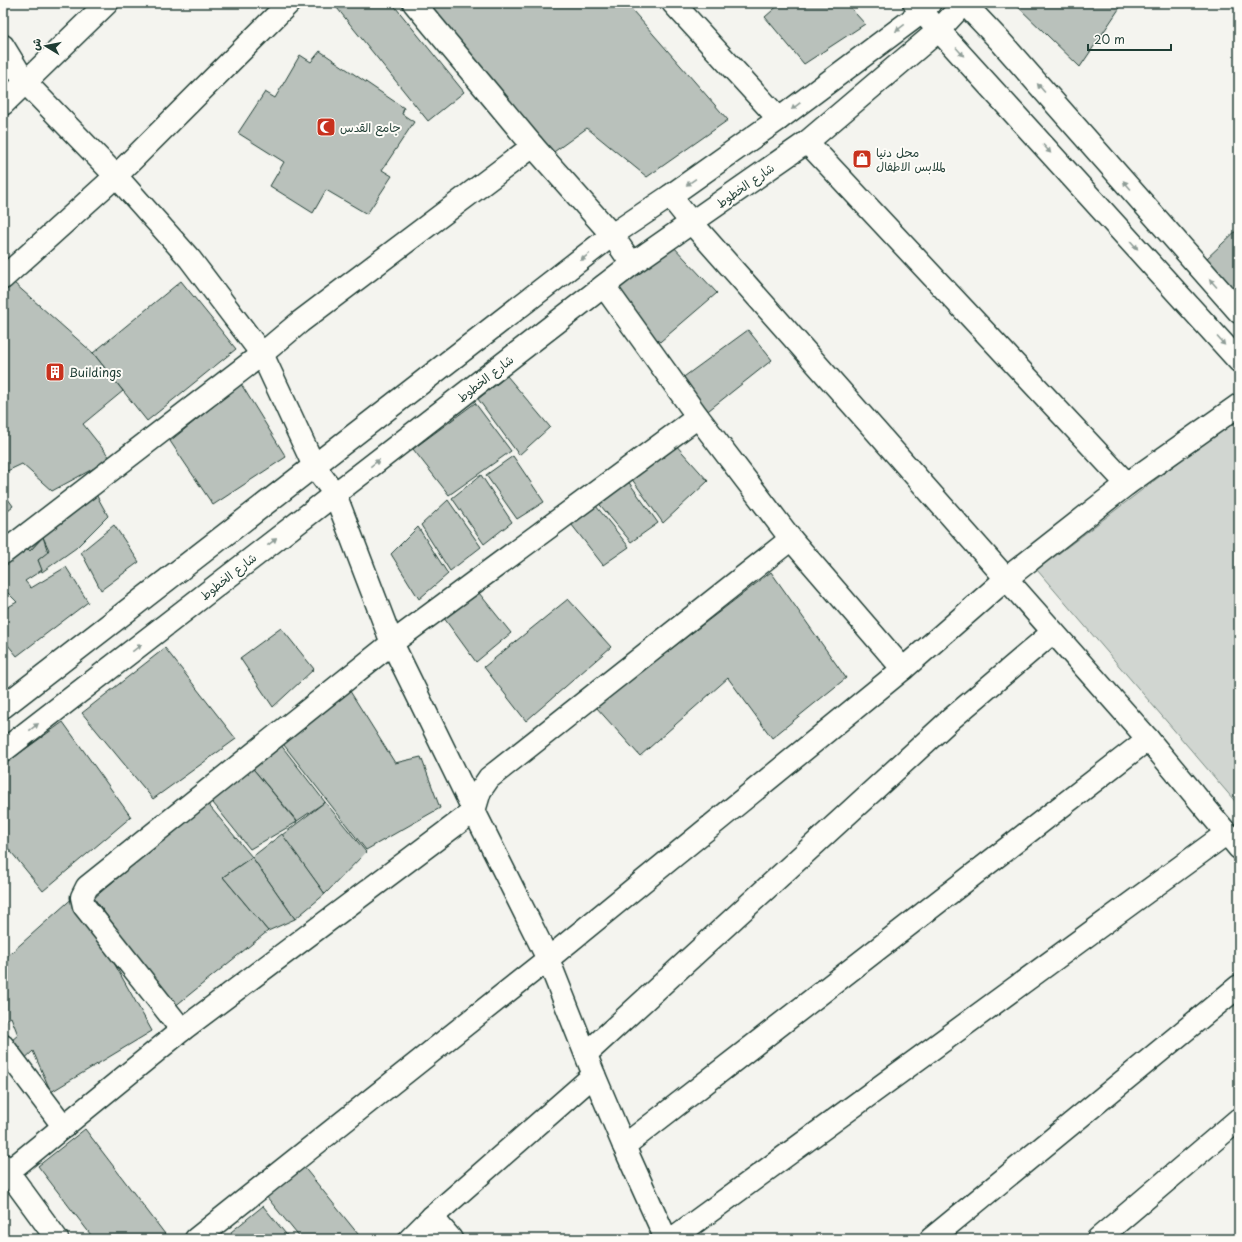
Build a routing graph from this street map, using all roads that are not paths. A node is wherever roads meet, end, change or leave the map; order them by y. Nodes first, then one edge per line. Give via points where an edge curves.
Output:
1 (107, 3) edge
2 (289, 3) edge
3 (414, 3) edge
4 (673, 3) edge
5 (964, 3) edge
6 (922, 6) edge
7 (939, 30) junction
8 (3, 46) edge
9 (25, 82) junction
10 (3, 104) edge
11 (779, 119) junction
12 (807, 142) junction
13 (533, 146) junction
14 (116, 176) junction
15 (670, 196) junction
16 (691, 222) junction
17 (612, 235) junction
18 (632, 264) junction
19 (3, 278) edge
20 (604, 286) junction
21 (1239, 312) edge
22 (262, 354) junction
23 (1239, 361) edge
24 (1239, 405) edge
25 (698, 417) junction
26 (314, 466) junction
27 (1128, 484) junction
28 (335, 494) junction
29 (791, 540) junction
30 (3, 553) edge
31 (1007, 578) junction
32 (1053, 632) junction
33 (392, 642) junction
34 (903, 669) junction
35 (3, 707) edge
36 (1148, 738) junction
37 (3, 751) edge
38 (474, 810) junction
39 (1233, 840) edge
40 (548, 959) junction
41 (1239, 986) edge
42 (182, 1030) junction
43 (3, 1046) edge
44 (586, 1054) junction
45 (594, 1075) junction
46 (1239, 1119) edge
47 (64, 1127) junction
48 (624, 1146) junction
49 (6, 1169) edge
50 (432, 1217) junction
51 (57, 1239) edge
52 (196, 1239) edge
53 (410, 1239) edge
54 (451, 1239) edge
55 (666, 1239) edge
56 (672, 1239) edge
57 (931, 1239) edge
58 (1098, 1239) edge

1 - 9 street
2 - 14 street
3 - 13 street
4 - 11 street
5 - 7 street, شارع الخطوط
21 -> 5 street
6 - 7 street
6 -> 11 street
7 - 12 street, شارع الخطوط
7 -> 23 street
8 - 9 street
9 - 10 street
9 - 14 street
11 -> 15 street
12 - 16 street, شارع الخطوط
12 - 27 street
13 - 17 street
13 - 22 street via 300,322
14 - 19 street
14 - 22 street via 190,259
15 - 16 street
15 - 17 street
16 - 18 street, شارع الخطوط
16 - 31 street
17 - 18 street
17 -> 26 street
18 - 20 street, شارع الخطوط
20 - 25 street
28 -> 20 street, شارع الخطوط
22 - 26 street
22 - 30 street
24 - 27 street
25 - 29 street
25 - 33 street
26 - 28 street
26 - 35 street
27 - 31 street
28 - 33 street
37 -> 28 street, شارع الخطوط
29 - 34 street
29 - 38 street via 489,778 480,791
31 - 32 street
31 - 34 street
32 - 36 street
32 - 44 street via 951,719
33 - 38 street
33 - 42 street via 87,887 82,897 84,906
34 - 40 street
36 - 39 street
36 - 48 street
38 - 40 street
38 - 42 street
39 - 56 street
40 - 44 street
40 - 52 street
41 - 57 street
42 - 47 street
43 - 47 street
44 - 45 street
45 - 48 street
45 - 50 street
46 - 58 street
47 - 49 street
48 - 55 street
49 - 51 street
50 - 53 street
50 - 54 street

